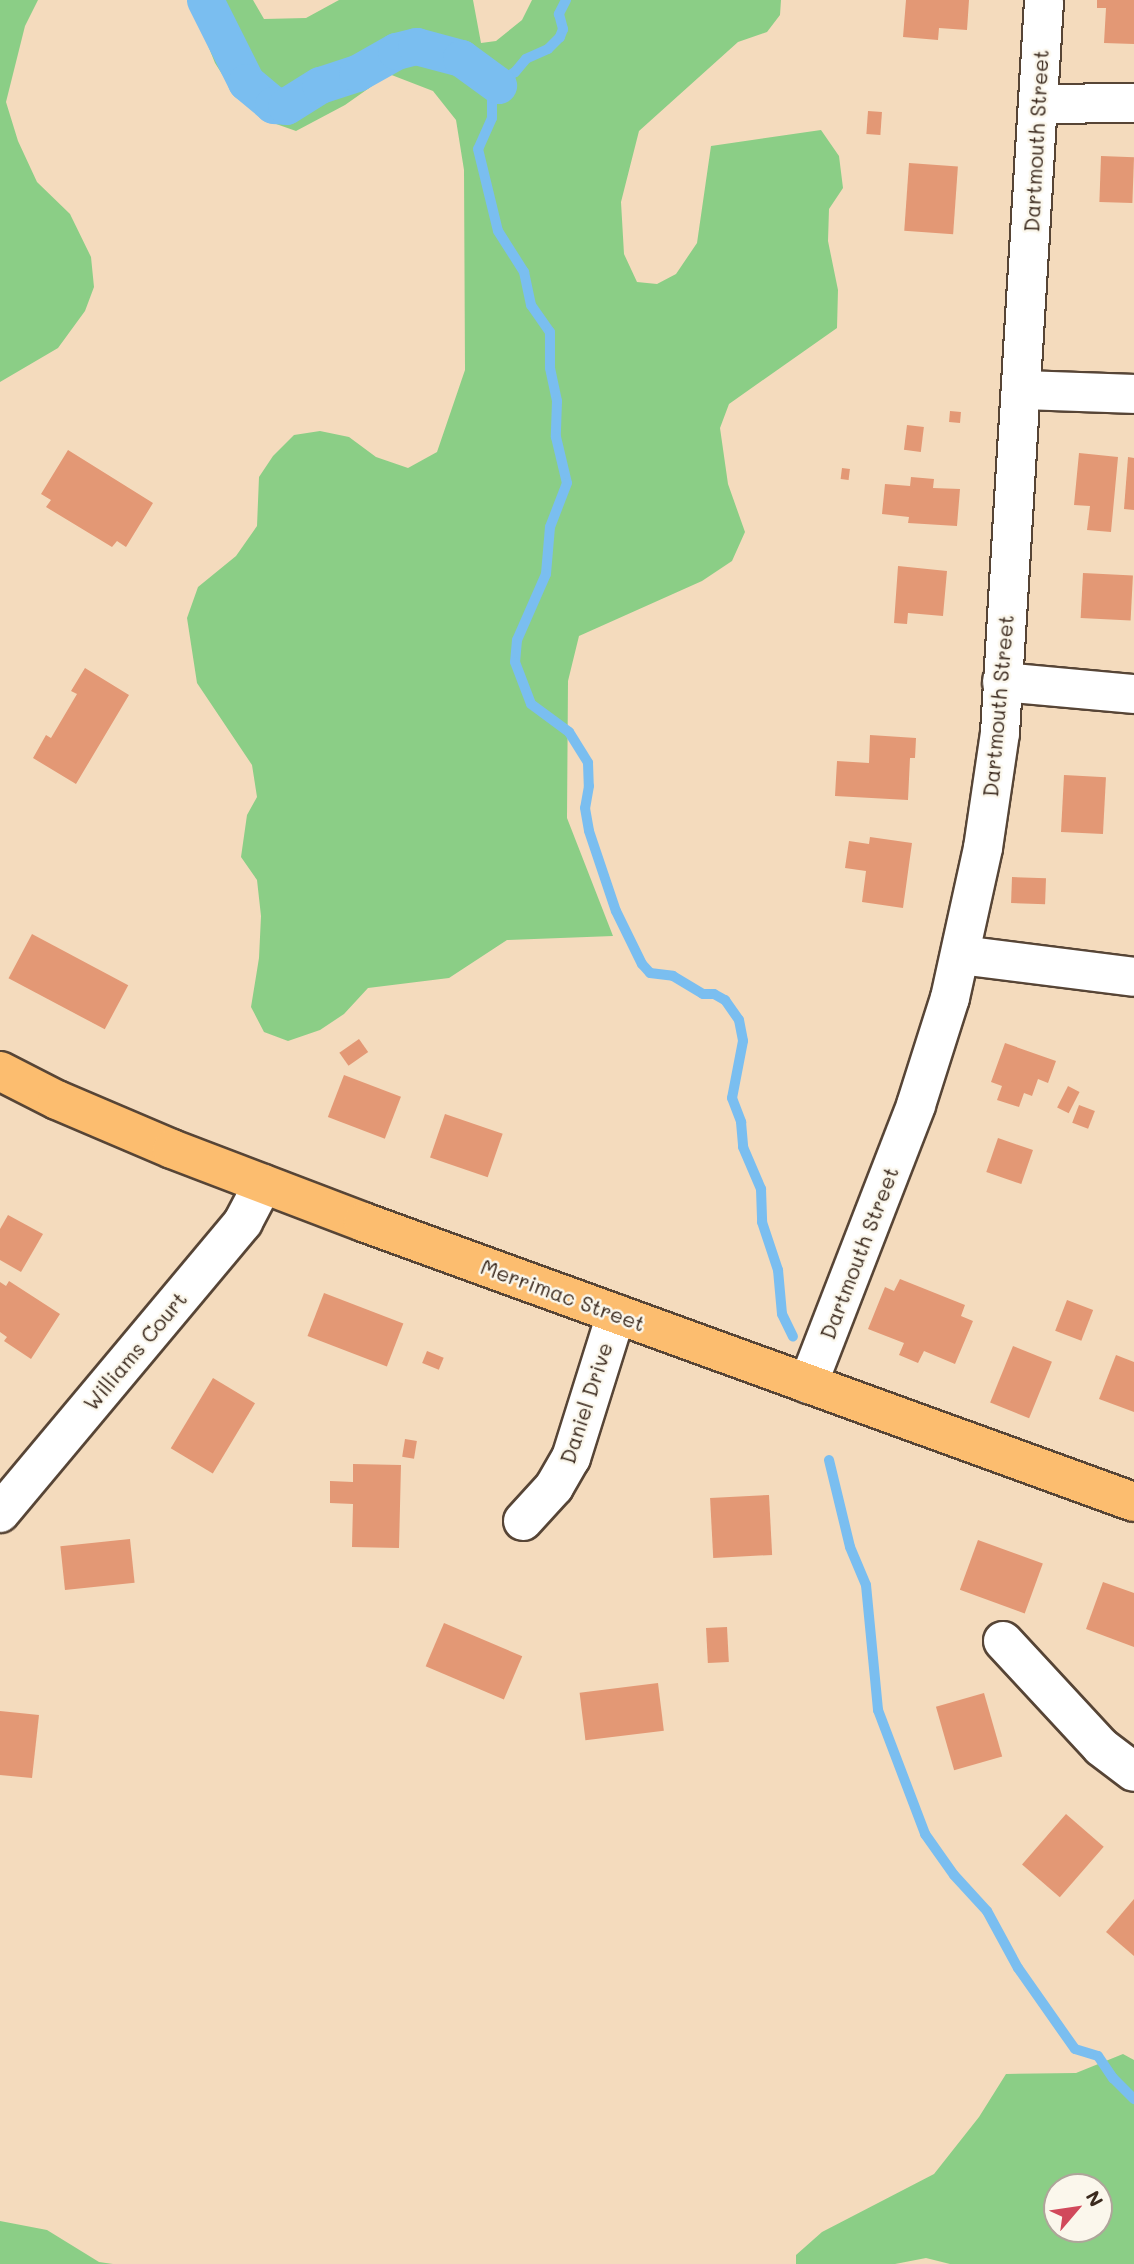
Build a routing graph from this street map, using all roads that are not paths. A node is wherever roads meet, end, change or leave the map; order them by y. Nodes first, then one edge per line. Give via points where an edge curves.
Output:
1 (1044, 0) edge
2 (1134, 103) edge
3 (1038, 104) junction
4 (1021, 390) junction
5 (1134, 394) edge
6 (1002, 682) junction
7 (1134, 694) edge
8 (961, 955) junction
9 (1134, 977) edge
10 (0, 1071) edge
11 (264, 1184) junction
12 (616, 1314) junction
13 (808, 1384) junction
14 (1134, 1502) edge
15 (0, 1513) edge
16 (523, 1521) dead end
17 (1003, 1641) dead end
18 (1134, 1772) edge

1 - 3 street, Dartmouth Street
2 - 3 street
3 - 4 street, Dartmouth Street
4 - 5 street
4 - 6 street, Dartmouth Street
6 - 7 street
6 - 8 street, Dartmouth Street via 993,788
8 - 9 street
8 - 13 street, Dartmouth Street via 916,1105
10 - 11 main road, Merrimac Street via 116,1125
11 - 12 main road, Merrimac Street
11 - 15 street, Williams Court via 243,1222
12 - 13 main road, Merrimac Street
12 - 16 street, Daniel Drive via 571,1458 554,1487
13 - 14 main road, Merrimac Street
17 - 18 street via 1101,1747

